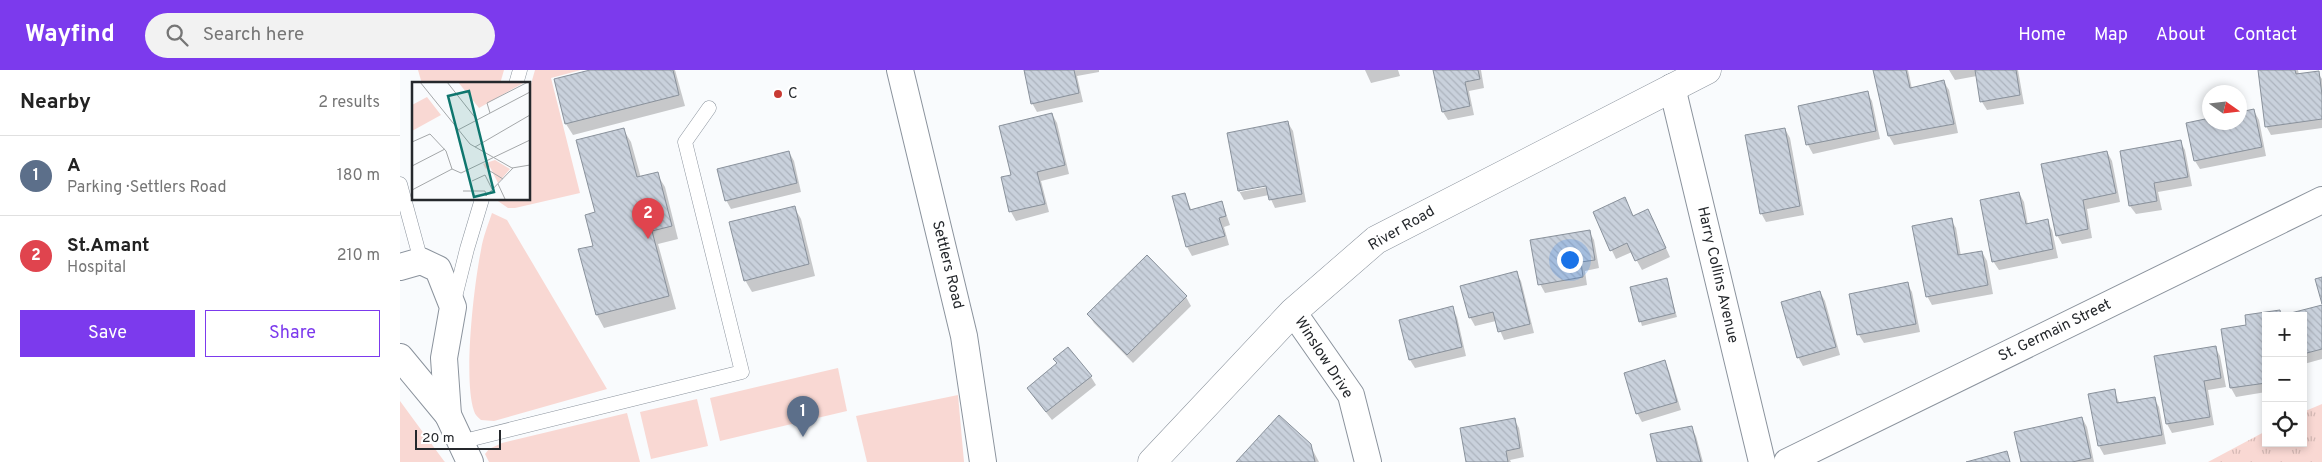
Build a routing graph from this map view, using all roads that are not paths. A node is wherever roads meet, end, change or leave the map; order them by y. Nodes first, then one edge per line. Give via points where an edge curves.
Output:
1 (900, 70) edge
2 (1707, 70) edge
3 (1672, 87) junction
4 (709, 108) dead end
5 (400, 184) edge
6 (482, 200) edge
7 (2322, 200) edge
8 (410, 264) edge
9 (453, 307) junction
10 (1293, 312) junction
11 (400, 357) edge
12 (448, 415) junction
13 (465, 452) edge
14 (983, 462) edge
15 (1152, 462) edge
16 (1368, 462) edge
17 (1762, 462) edge
18 (1787, 462) edge

1 - 14 street, Settlers Road via 964,336
2 - 3 street, River Road
3 - 10 street, River Road via 1376,240
3 - 17 street, Harry Collins Avenue
4 - 13 lane via 685,142 742,372
5 - 8 lane
6 - 9 lane
7 - 18 street, St. Germain Street
8 - 9 street via 438,269
9 - 12 street via 444,358
10 - 15 street, River Road
10 - 16 street, Winslow Drive via 1350,395
11 - 12 street
12 - 13 street

